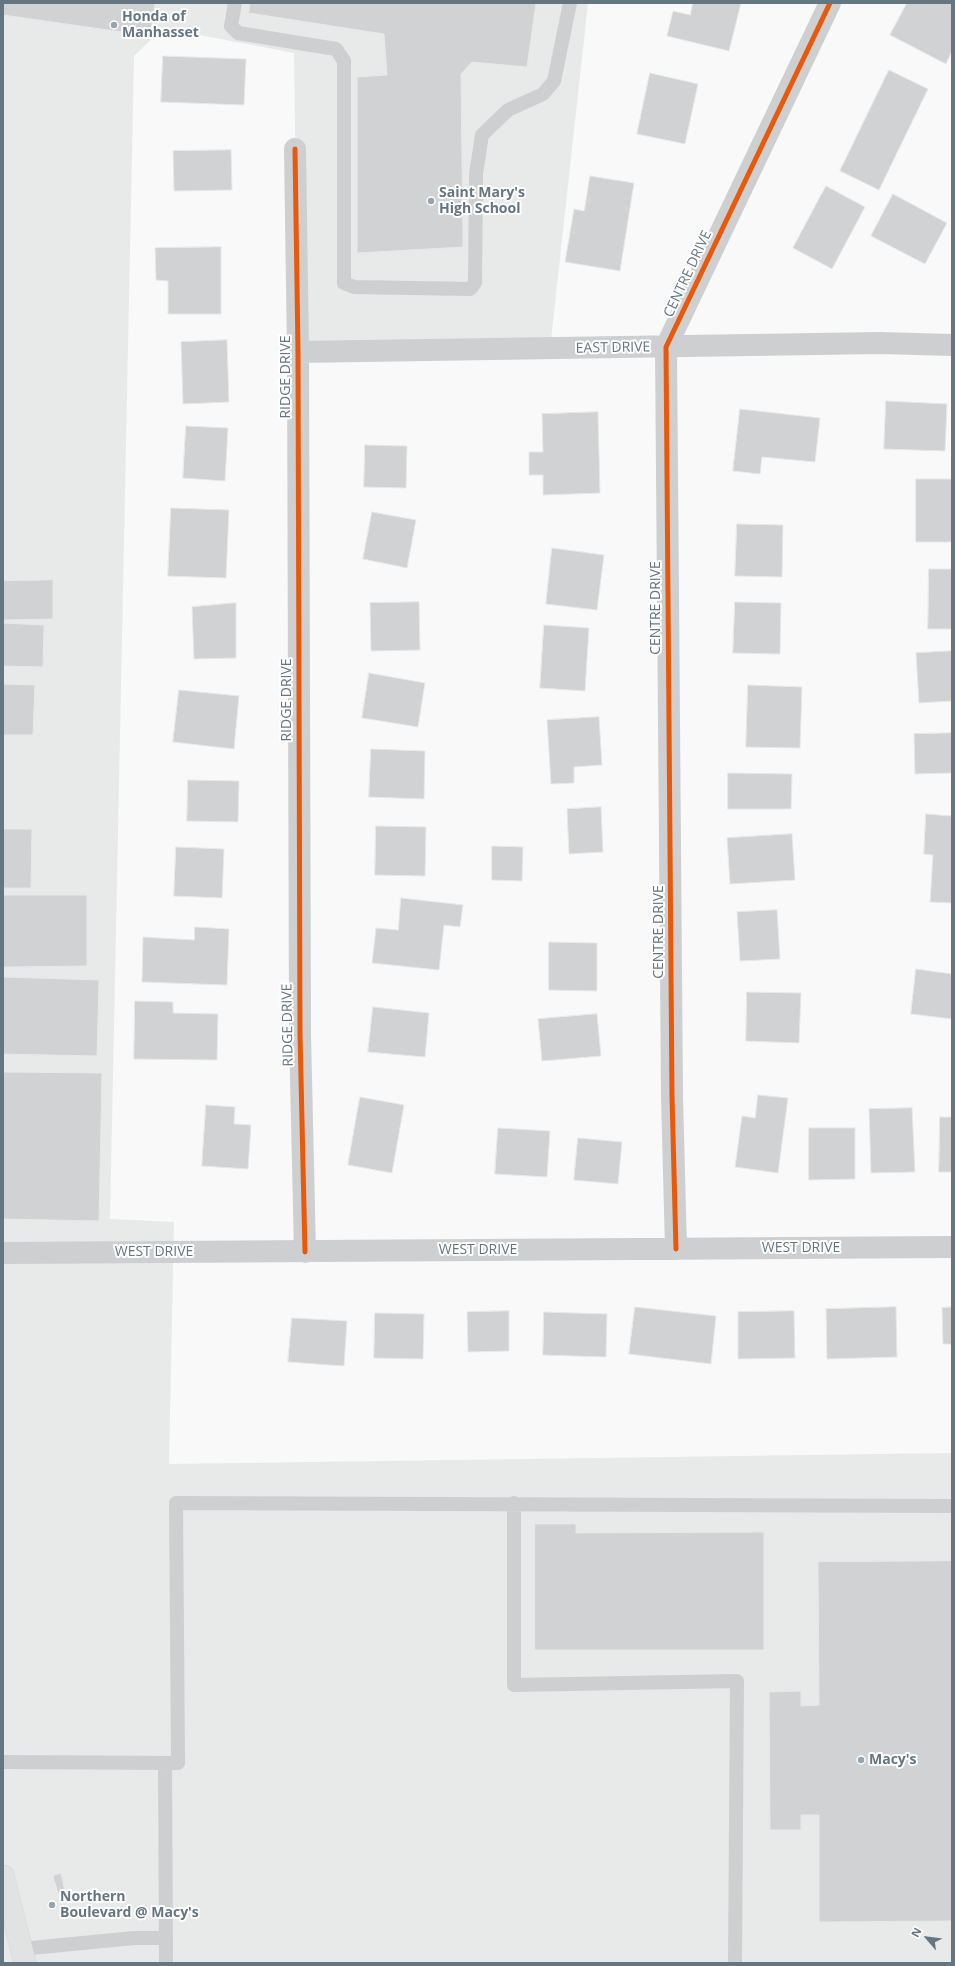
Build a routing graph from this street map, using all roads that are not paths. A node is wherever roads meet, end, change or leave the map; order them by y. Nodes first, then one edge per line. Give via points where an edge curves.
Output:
1 (235, 3) edge
2 (570, 3) edge
3 (830, 3) edge
4 (295, 149) dead end
5 (952, 345) edge
6 (666, 347) junction
7 (298, 352) junction
8 (952, 1248) edge
9 (676, 1249) junction
10 (305, 1252) junction
11 (3, 1253) edge
12 (514, 1503) junction
13 (952, 1506) edge
14 (3, 1762) edge
15 (165, 1764) junction
16 (3, 1876) edge
17 (166, 1938) junction
18 (23, 1956) edge
19 (166, 1963) edge
20 (735, 1963) edge

1 - 2 lane via 231,26 238,33 336,49 344,61 344,283 354,287 470,289 475,283 476,174 482,135 508,110 543,94 554,81
3 - 6 street, CENTRE DRIVE
4 - 7 street, RIDGE DRIVE
5 - 6 street, EAST DRIVE via 880,343
6 - 7 street, EAST DRIVE
6 - 9 street, CENTRE DRIVE via 672,1080
7 - 10 street, RIDGE DRIVE via 300,1034
8 - 9 street, WEST DRIVE
9 - 10 street, WEST DRIVE
10 - 11 street, WEST DRIVE
12 - 13 lane
12 - 15 lane via 176,1503 178,1763
12 - 20 lane via 514,1684 737,1681
14 - 15 lane
15 - 17 lane
16 - 18 main road
17 - 18 lane via 134,1938
17 - 19 lane

